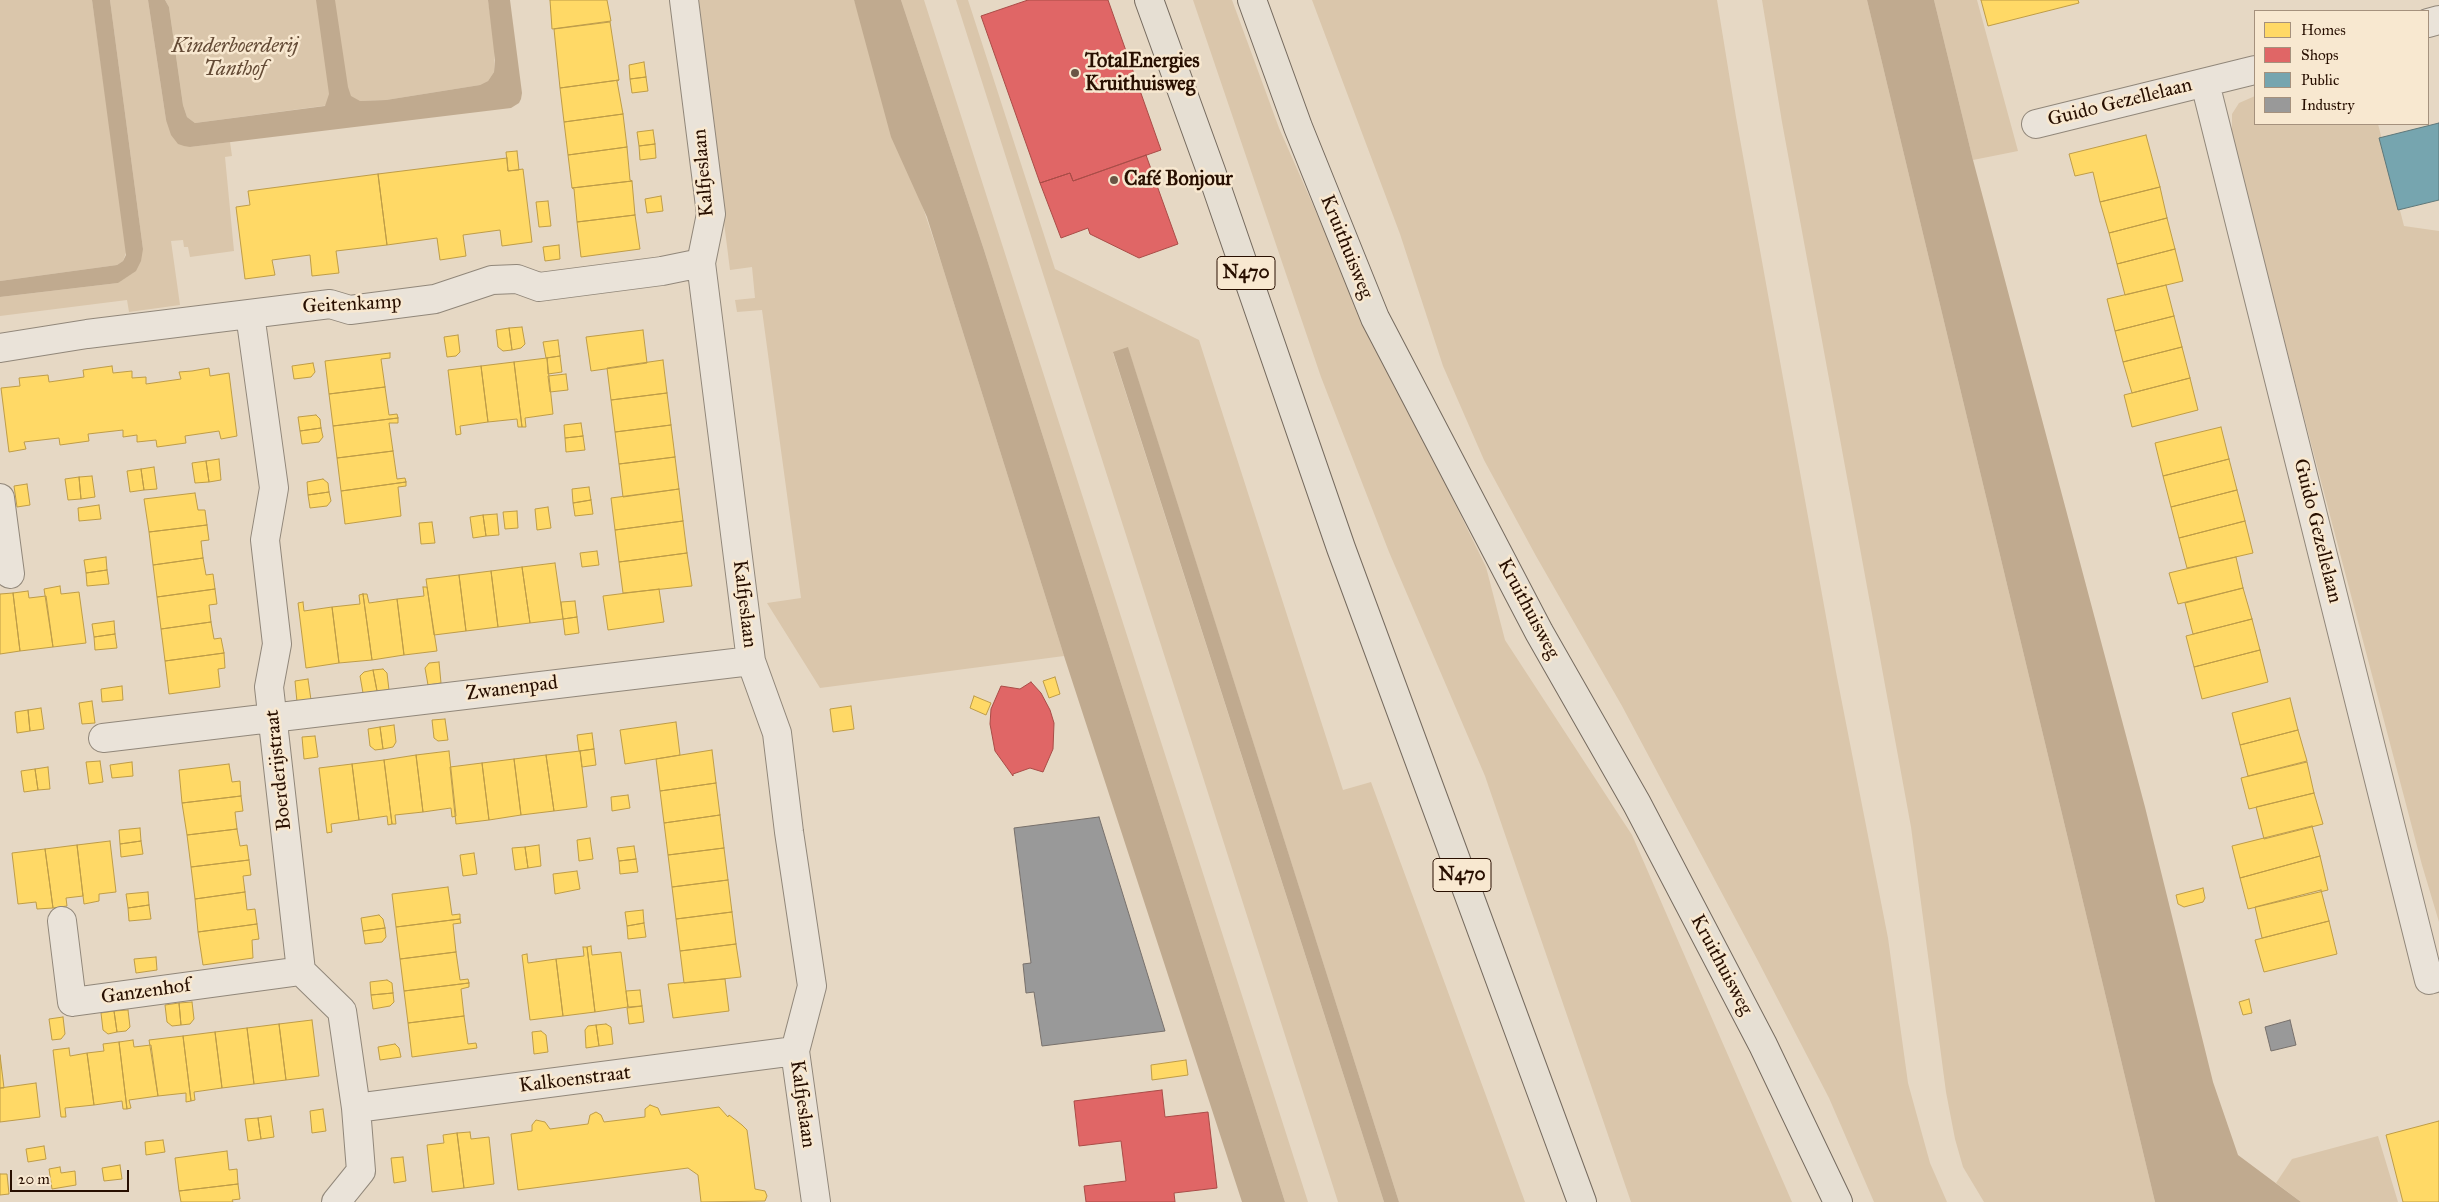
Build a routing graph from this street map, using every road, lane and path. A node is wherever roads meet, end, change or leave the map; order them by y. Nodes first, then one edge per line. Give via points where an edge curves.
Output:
1 (684, 0) edge
2 (1150, 0) edge
3 (1252, 0) edge
4 (2254, 70) edge
5 (2205, 83) junction
6 (2036, 124) dead end
7 (701, 263) junction
8 (250, 314) junction
9 (0, 348) edge
10 (0, 498) edge
11 (10, 574) dead end
12 (751, 661) junction
13 (273, 718) junction
14 (103, 738) dead end
15 (62, 921) dead end
16 (301, 971) junction
17 (2434, 978) edge
18 (795, 1051) junction
19 (356, 1108) junction
20 (336, 1202) edge
21 (816, 1202) edge
22 (1582, 1202) edge
23 (1838, 1202) edge

1 - 7 street, Kalfjeslaan via 711,214
2 - 22 main road, N470 via 1344,557
3 - 23 main road, Kruithuisweg via 1298,127 1375,318 1539,632 1651,830 1763,1045
4 - 5 street, Guido Gezellelaan
5 - 6 street, Guido Gezellelaan
5 - 17 street, Guido Gezellelaan
7 - 8 street, Geitenkamp via 539,287 517,278 492,280 435,299 350,310 330,304
7 - 12 street, Kalfjeslaan
8 - 9 street, Geitenkamp
8 - 13 street, Boerderijstraat via 274,488 265,540 276,644 269,686
10 - 11 street
12 - 13 street, Zwanenpad
12 - 18 street, Kalfjeslaan via 777,733 788,832 812,986
13 - 14 street, Zwanenpad
13 - 16 street, Boerderijstraat
15 - 16 street, Ganzenhof via 72,1002
16 - 19 street via 342,1011
18 - 19 street, Kalkoenstraat
18 - 21 street, Kalfjeslaan
19 - 20 street via 361,1171

